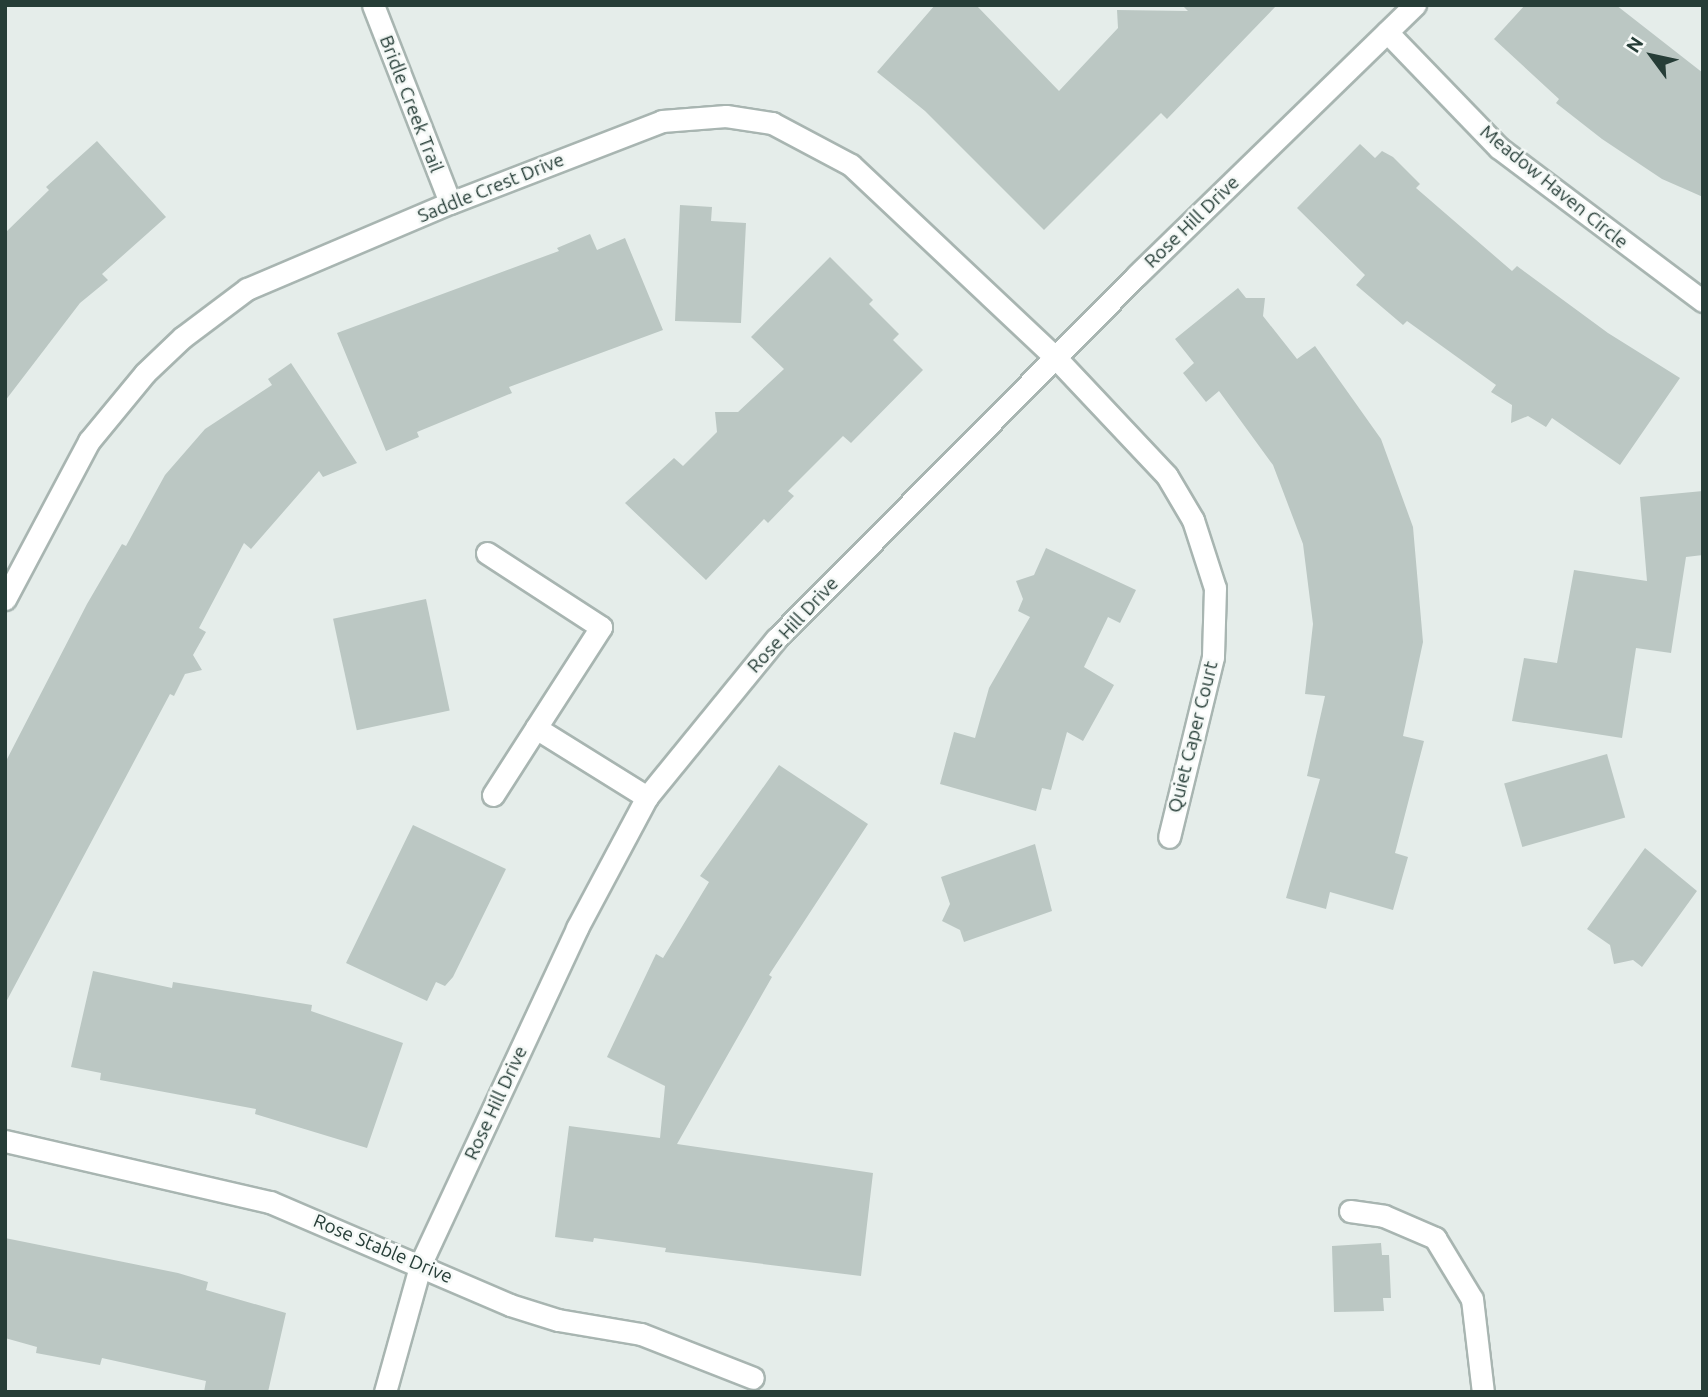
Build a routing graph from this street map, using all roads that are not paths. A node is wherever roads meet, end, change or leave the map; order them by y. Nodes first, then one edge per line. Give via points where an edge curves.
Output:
1 (373, 5) edge
2 (1415, 5) edge
3 (1387, 32) junction
4 (450, 203) junction
5 (1703, 301) edge
6 (1055, 357) junction
7 (486, 553) dead end
8 (5, 599) edge
9 (536, 728) junction
10 (493, 795) dead end
11 (647, 797) junction
12 (1169, 837) dead end
13 (5, 1141) edge
14 (1350, 1211) dead end
15 (421, 1264) junction
16 (753, 1378) dead end
17 (385, 1392) edge
18 (1483, 1392) edge

1 - 4 street, Bridle Creek Trail
2 - 3 street, Rose Hill Drive
3 - 5 street, Meadow Haven Circle via 1499,148
3 - 6 street, Rose Hill Drive
4 - 6 street, Saddle Crest Drive via 662,121 726,116 772,123 851,165
4 - 8 street, Saddle Crest Drive via 247,289 183,337 145,373 89,441
6 - 11 street, Rose Hill Drive via 776,639
6 - 12 street, Quiet Caper Court via 1167,476 1194,520 1215,588 1213,657
7 - 9 street via 601,627
9 - 10 street
9 - 11 street
11 - 15 street, Rose Hill Drive via 577,928
13 - 15 street, Rose Stable Drive via 270,1202
14 - 18 street via 1384,1216 1435,1238 1472,1299
15 - 16 street, Rose Stable Drive via 510,1305 558,1320 641,1334
15 - 17 street, Rose Hill Drive

